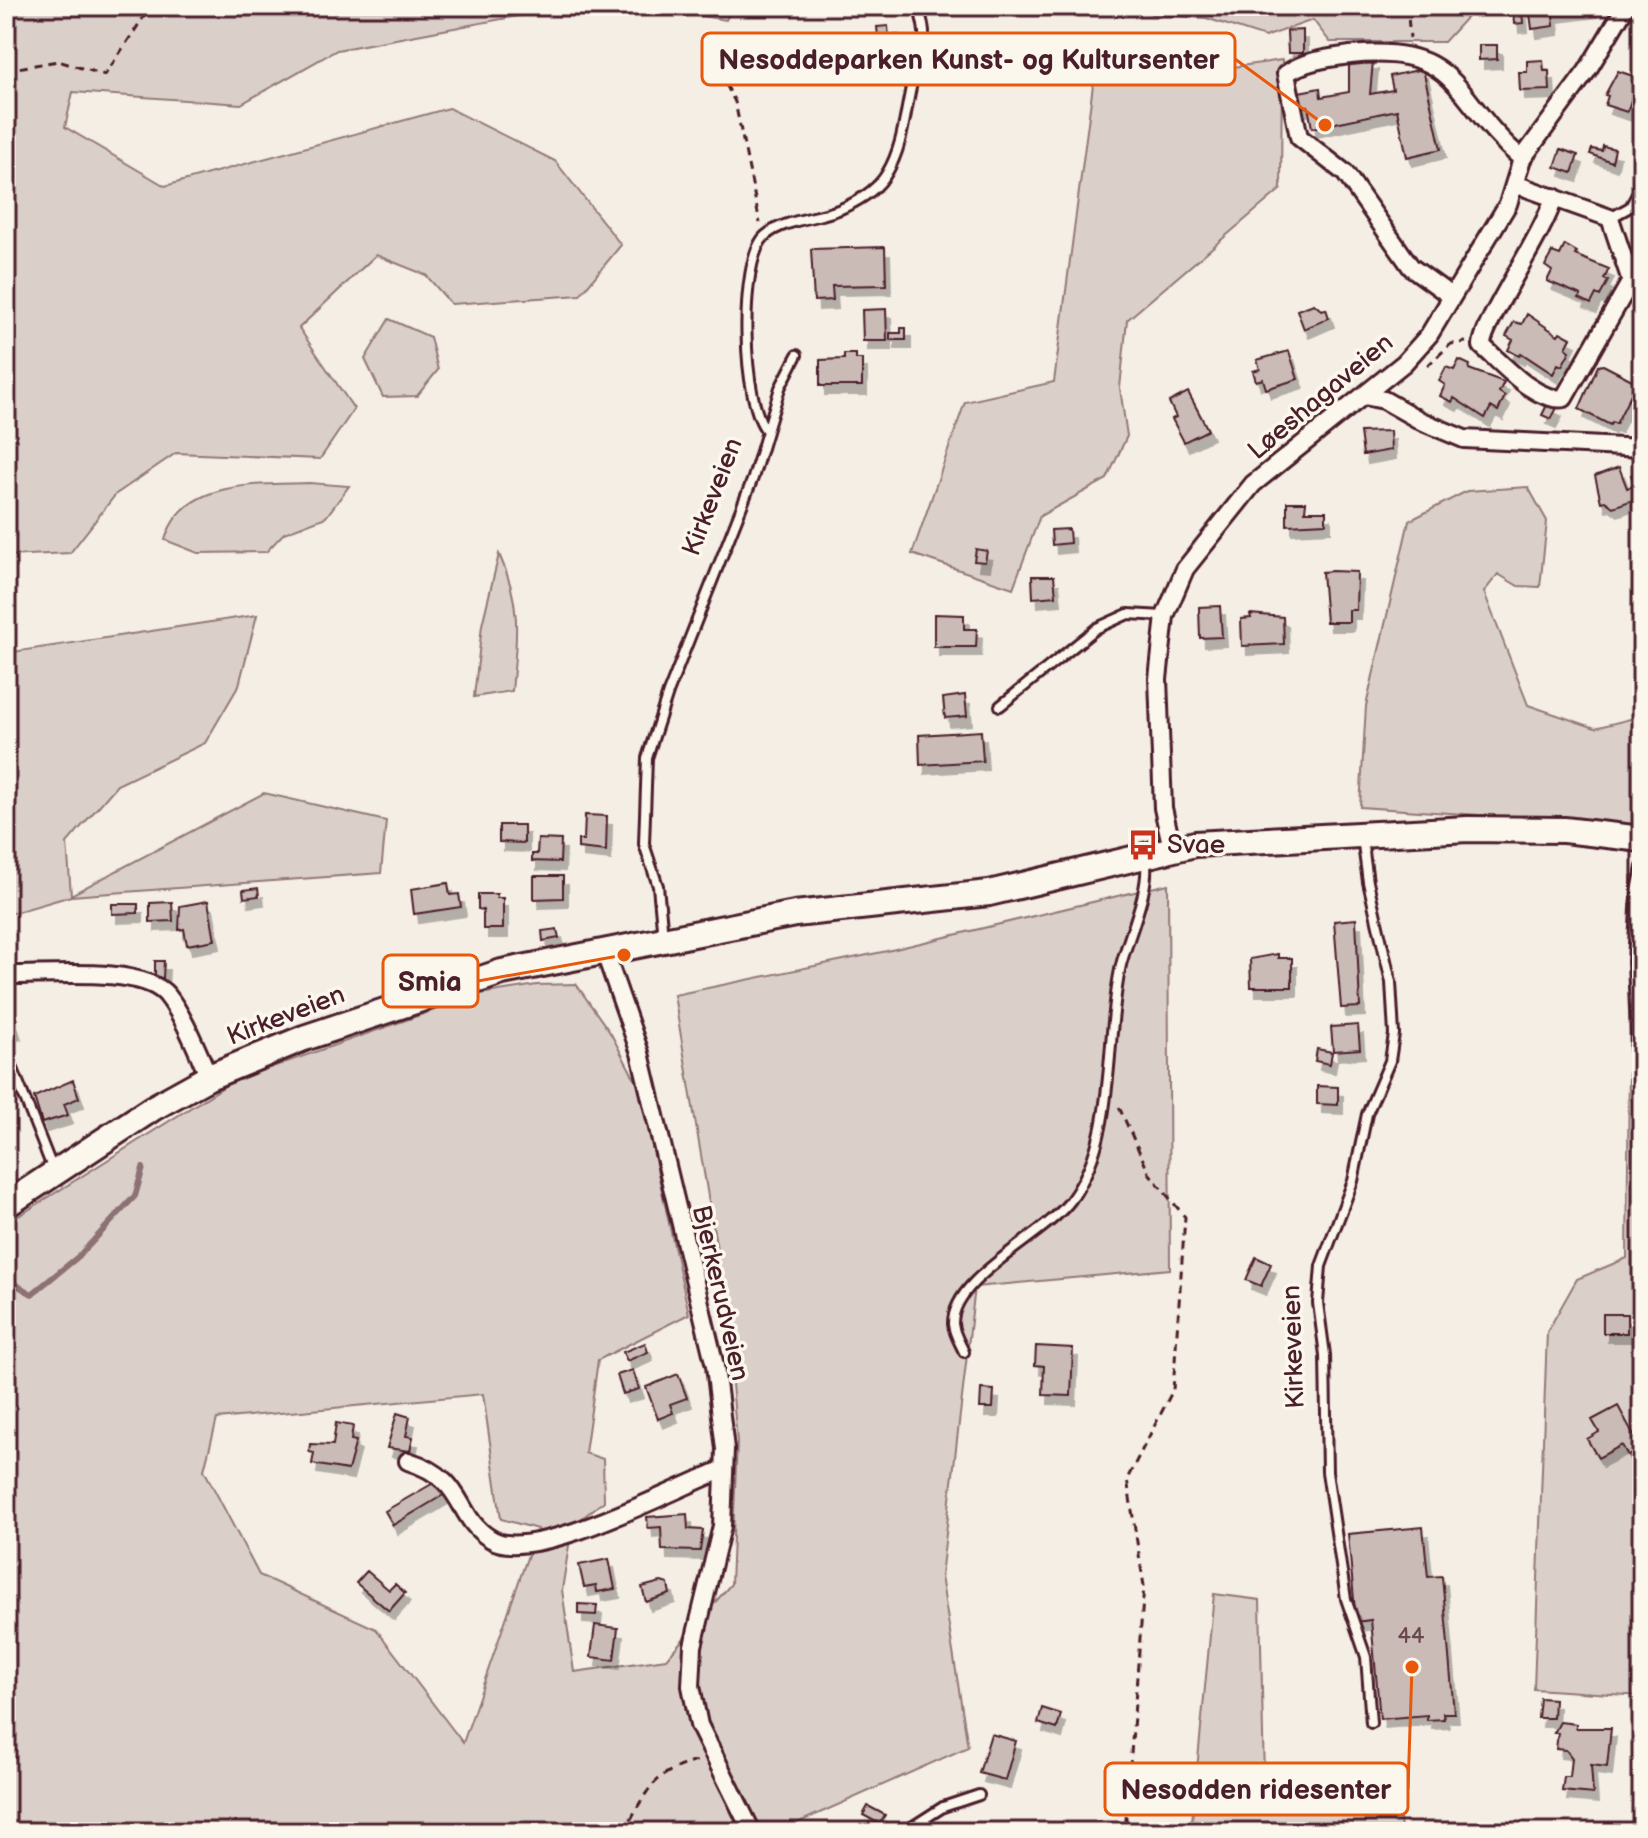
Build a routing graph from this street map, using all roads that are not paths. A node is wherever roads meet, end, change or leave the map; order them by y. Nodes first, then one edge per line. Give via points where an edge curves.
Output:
1 (1626, 6) edge
2 (919, 8) edge
3 (1522, 159) junction
4 (1515, 184) junction
5 (1642, 185) edge
6 (1554, 197) junction
7 (1610, 218) junction
8 (1636, 285) edge
9 (1451, 296) junction
10 (797, 355) dead end
11 (1364, 396) junction
12 (767, 431) junction
13 (1642, 448) edge
14 (1165, 616) junction
15 (1000, 706) dead end
16 (1362, 836) junction
17 (1642, 839) edge
18 (1172, 848) junction
19 (1144, 854) junction
20 (1642, 867) edge
21 (663, 938) junction
22 (604, 950) junction
23 (6, 975) edge
24 (6, 1051) edge
25 (209, 1077) junction
26 (55, 1174) junction
27 (1642, 1176) edge
28 (6, 1205) edge
29 (1642, 1293) edge
30 (1642, 1344) edge
31 (964, 1352) dead end
32 (408, 1461) dead end
33 (722, 1470) junction
34 (1371, 1723) dead end
35 (979, 1795) dead end
36 (752, 1832) edge
37 (904, 1832) edge

1 - 3 street, Løeshagaveien via 1587,71
2 - 12 lane, Kirkeveien via 924,43 887,173 874,190 848,205 763,238 751,265 749,356 757,412
3 - 4 street, Løeshagaveien
3 - 9 street via 1436,64 1411,55 1333,57 1297,66 1285,79 1299,137 1345,173 1411,267
4 - 6 street
4 - 9 street, Løeshagaveien
5 - 7 lane via 1630,207
6 - 7 street
6 - 8 street via 1545,226 1482,346 1526,383 1553,399 1564,398
7 - 8 street
9 - 11 street, Løeshagaveien via 1429,335
10 - 12 lane
11 - 13 street via 1384,400 1464,439
11 - 14 street, Løeshagaveien via 1253,484 1185,569
12 - 21 lane, Kirkeveien via 647,758 644,844 658,886
14 - 15 lane via 1128,614 1097,628
14 - 18 street, Løeshagaveien via 1158,679 1163,808
16 - 17 main road, Kirkeveien via 1522,829
16 - 18 main road, Kirkeveien
16 - 34 lane, Kirkeveien via 1394,998 1394,1034 1390,1061 1367,1114 1353,1181 1321,1266 1318,1303 1326,1365 1327,1472 1346,1599 1366,1657
18 - 19 main road, Kirkeveien
19 - 21 main road, Kirkeveien via 989,893 795,914
19 - 31 lane via 1144,884 1118,979 1099,1140 1073,1198 957,1302 953,1322
20 - 27 lane via 1633,962
21 - 22 main road, Kirkeveien
22 - 25 main road, Kirkeveien via 502,972 422,997
22 - 33 street, Bjerkerudveien via 640,1053 704,1314 725,1449
23 - 25 street via 130,977 152,984 167,995
24 - 26 lane
25 - 26 main road, Kirkeveien via 114,1132
26 - 28 main road, Kirkeveien
29 - 30 lane
32 - 33 street via 440,1475 488,1538 520,1547 555,1540
33 - 36 street, Bjerkerudveien via 722,1526 693,1646 691,1686 699,1725
35 - 37 lane via 943,1807

